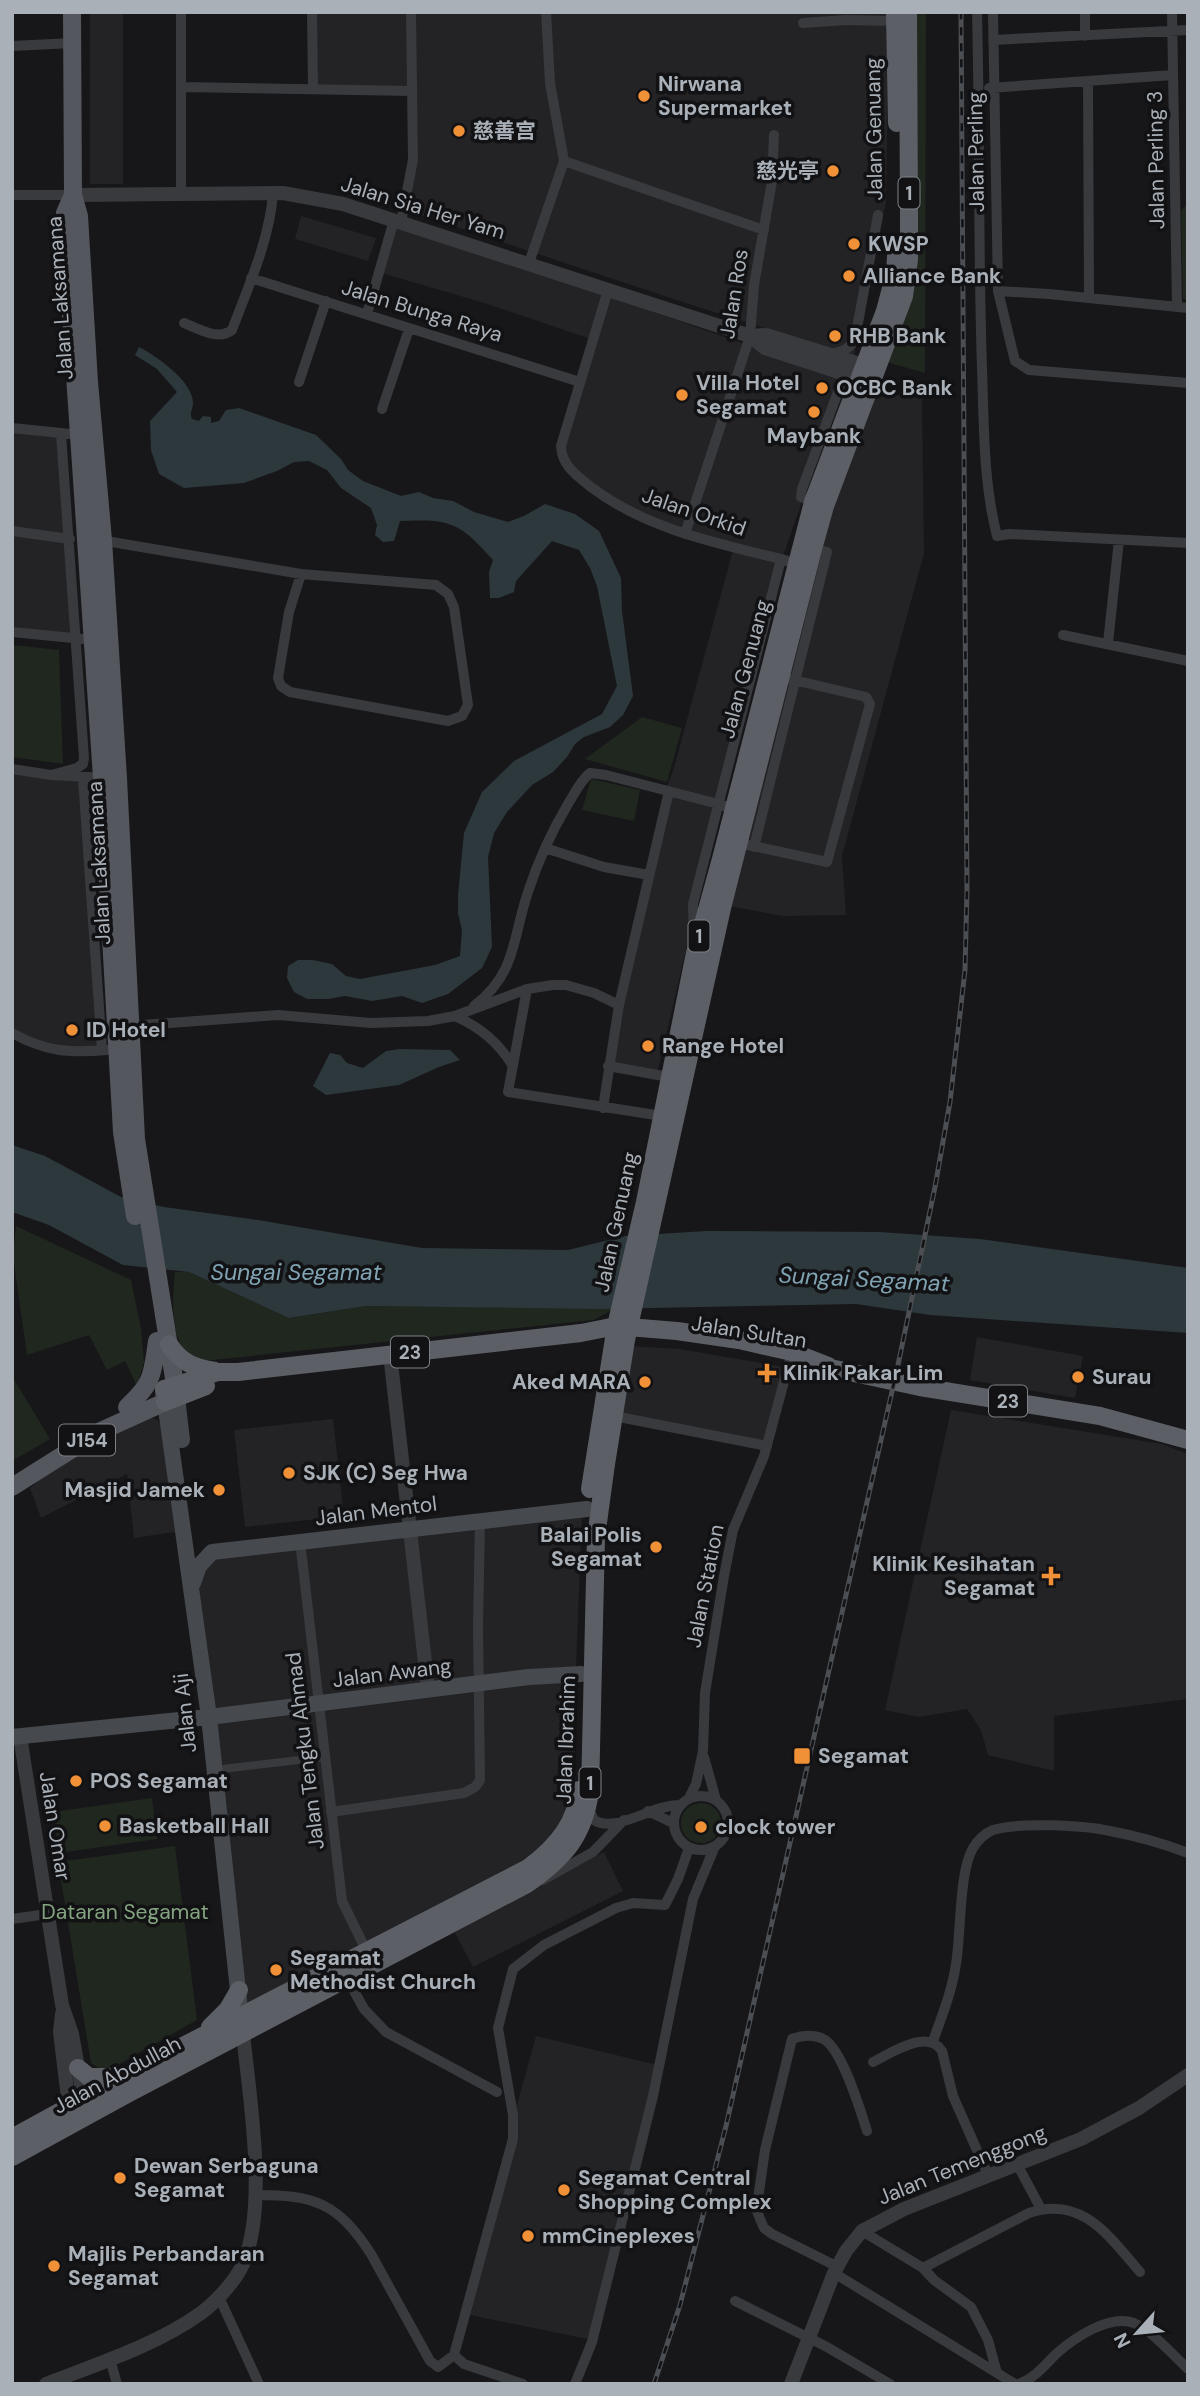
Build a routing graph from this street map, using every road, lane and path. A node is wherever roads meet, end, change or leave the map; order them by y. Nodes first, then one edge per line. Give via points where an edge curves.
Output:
1 (72, 12) edge
2 (181, 12) edge
3 (312, 12) edge
4 (411, 12) edge
5 (546, 12) edge
6 (977, 12) edge
7 (993, 12) edge
8 (1085, 12) edge
9 (1172, 12) edge
10 (899, 15) edge
11 (873, 16) edge
12 (803, 23) dead end
13 (1188, 30) edge
14 (1172, 31) junction
15 (1085, 36) junction
16 (993, 40) junction
17 (72, 43) junction
18 (12, 46) edge
19 (1173, 75) junction
20 (1088, 81) junction
21 (182, 87) junction
22 (313, 88) junction
23 (994, 88) junction
24 (979, 89) junction
25 (412, 91) junction
26 (774, 135) dead end
27 (564, 161) junction
28 (181, 194) junction
29 (273, 194) junction
30 (12, 195) edge
31 (73, 195) junction
32 (1182, 196) edge
33 (878, 215) dead end
34 (398, 221) junction
35 (764, 230) junction
36 (529, 263) junction
37 (251, 278) junction
38 (608, 290) junction
39 (998, 292) junction
40 (1089, 298) junction
41 (326, 301) junction
42 (1182, 308) edge
43 (367, 314) junction
44 (184, 323) dead end
45 (409, 329) junction
46 (750, 336) junction
47 (828, 354) junction
48 (863, 373) junction
49 (299, 382) dead end
50 (580, 382) junction
51 (1188, 383) edge
52 (382, 409) dead end
53 (12, 428) edge
54 (61, 434) junction
55 (80, 435) junction
56 (12, 531) edge
57 (685, 534) junction
58 (87, 540) junction
59 (1119, 540) junction
60 (1188, 543) edge
61 (789, 561) junction
62 (301, 573) junction
63 (12, 632) edge
64 (1063, 635) dead end
65 (92, 637) junction
66 (1108, 643) junction
67 (1188, 661) edge
68 (781, 677) junction
69 (12, 769) edge
70 (51, 775) junction
71 (83, 778) junction
72 (110, 778) junction
73 (669, 791) junction
74 (727, 806) junction
75 (747, 845) junction
76 (545, 848) junction
77 (649, 875) junction
78 (508, 965) junction
79 (698, 975) junction
80 (523, 991) junction
81 (619, 1005) junction
82 (469, 1010) junction
83 (698, 1012) junction
84 (455, 1016) junction
85 (681, 1020) junction
86 (116, 1026) junction
87 (12, 1033) edge
88 (117, 1049) junction
89 (513, 1066) junction
90 (608, 1066) junction
91 (669, 1077) junction
92 (603, 1108) junction
93 (662, 1116) junction
94 (651, 1201) junction
95 (623, 1326) junction
96 (163, 1343) junction
97 (390, 1354) junction
98 (791, 1357) junction
99 (218, 1372) junction
100 (238, 1372) junction
101 (170, 1393) junction
102 (127, 1407) junction
103 (614, 1416) junction
104 (1188, 1440) edge
105 (767, 1446) junction
106 (12, 1475) edge
107 (12, 1487) edge
108 (587, 1509) junction
109 (480, 1520) junction
110 (410, 1528) junction
111 (300, 1541) junction
112 (212, 1552) junction
113 (192, 1588) junction
114 (581, 1674) junction
115 (479, 1684) junction
116 (428, 1689) junction
117 (319, 1703) junction
118 (209, 1717) junction
119 (16, 1736) edge
120 (703, 1751) junction
121 (325, 1757) junction
122 (214, 1770) junction
123 (716, 1800) junction
124 (684, 1801) junction
125 (588, 1807) junction
126 (648, 1811) junction
127 (331, 1812) junction
128 (624, 1820) junction
129 (673, 1823) junction
130 (715, 1846) junction
131 (689, 1848) junction
132 (1188, 1853) edge
133 (527, 1884) junction
134 (47, 1914) junction
135 (12, 1919) edge
136 (366, 1951) junction
137 (347, 1978) junction
138 (239, 1990) junction
139 (62, 2006) junction
140 (242, 2025) junction
141 (933, 2041) junction
142 (195, 2050) junction
143 (873, 2062) dead end
144 (78, 2068) junction
145 (247, 2074) junction
146 (127, 2075) junction
147 (1188, 2075) edge
148 (497, 2092) dead end
149 (78, 2112) junction
150 (867, 2131) dead end
151 (12, 2138) edge
152 (12, 2157) edge
153 (1017, 2164) junction
154 (988, 2175) junction
155 (256, 2195) junction
156 (1041, 2209) junction
157 (862, 2231) junction
158 (923, 2268) junction
159 (836, 2270) junction
160 (1140, 2272) dead end
161 (219, 2297) junction
162 (735, 2301) dead end
163 (808, 2337) junction
164 (454, 2355) junction
165 (110, 2359) junction
166 (1188, 2369) edge
167 (997, 2373) junction
168 (46, 2384) edge
169 (117, 2384) edge
170 (259, 2384) edge
171 (523, 2384) edge
172 (575, 2384) edge
173 (791, 2384) edge
174 (890, 2384) edge
175 (1016, 2384) edge

1 - 17 main road
2 - 21 street
3 - 22 street
4 - 25 street
5 - 27 street via 550,83
6 - 24 street
7 - 16 street, Jalan Perling
8 - 15 street
9 - 14 street, Jalan Perling 3
10 - 11 street
10 - 48 highway, Jalan Genuang / 1 via 909,259 904,296
11 - 12 street
13 - 14 street
14 - 15 street
14 - 19 street, Jalan Perling 3
15 - 16 street
16 - 23 street, Jalan Perling
17 - 18 street
17 - 31 main road
19 - 20 street
19 - 32 street, Jalan Perling 3
20 - 23 street
20 - 40 street
21 - 22 street
21 - 28 street
22 - 25 street
23 - 24 street
23 - 39 street, Jalan Perling
24 - 59 street via 986,478 997,536
25 - 34 street via 412,171
26 - 35 street, Jalan Ros
27 - 35 street
27 - 36 street
28 - 29 street, Jalan Sia Her Yam
28 - 31 street, Jalan Sia Her Yam
29 - 34 street, Jalan Sia Her Yam via 315,198
29 - 37 street via 263,247
30 - 31 street
31 - 55 main road, Jalan Laksamana via 65,213
31 - 58 main road, Jalan Laksamana via 79,216 89,382
32 - 42 street, Jalan Perling 3
33 - 47 street via 855,339 844,351
34 - 36 street, Jalan Sia Her Yam
34 - 43 street
35 - 46 street, Jalan Ros
36 - 38 street, Jalan Sia Her Yam
37 - 41 street, Jalan Bunga Raya
37 - 44 street via 229,333 214,335
38 - 46 street, Jalan Sia Her Yam
38 - 50 street, Jalan Orkid
39 - 40 street
39 - 51 street, Jalan Perling via 1010,349 1024,369
40 - 42 street
41 - 43 street, Jalan Bunga Raya
41 - 49 street
43 - 45 street, Jalan Bunga Raya
45 - 50 street, Jalan Bunga Raya
45 - 52 street
46 - 47 street, Jalan Sia Her Yam via 766,335
46 - 48 street, Jalan Sia Her Yam via 765,348
46 - 57 street, Jalan Ros
47 - 48 street, Jalan Sia Her Yam
48 - 61 highway, Jalan Genuang / 1
48 - 68 highway, Jalan Genuang / 1
50 - 57 street, Jalan Orkid via 561,446 567,467 634,515
53 - 54 street
54 - 55 street
54 - 58 street
55 - 58 main road, Jalan Laksamana
56 - 58 street
57 - 61 street, Jalan Orkid
58 - 62 street
58 - 65 main road, Jalan Laksamana
58 - 65 street
59 - 60 street
59 - 66 street
61 - 68 highway, Jalan Genuang / 1
61 - 74 street
62 - 62 street via 289,612 278,678 281,687 448,722 462,716 468,705 454,607 448,594 436,585
63 - 65 street
64 - 66 street
65 - 70 street via 85,758 76,768
65 - 72 main road, Jalan Laksamana
66 - 67 street
68 - 74 highway, Jalan Genuang / 1
68 - 75 highway, Jalan Genuang / 1
68 - 75 street via 866,697 870,704 829,859 823,863
69 - 70 street
70 - 71 street
71 - 72 street
71 - 86 street
72 - 86 main road, Jalan Laksamana
73 - 74 street
73 - 76 street via 590,773
73 - 77 street
74 - 79 highway, Jalan Genuang / 1 via 695,953
75 - 79 highway, Jalan Genuang / 1
76 - 77 street via 604,867
76 - 78 street
77 - 81 street
78 - 80 street via 512,988
78 - 82 street via 494,987
79 - 83 highway, Jalan Genuang / 1
79 - 85 highway, Jalan Genuang / 1
80 - 81 street via 566,985
80 - 82 street
80 - 89 street
81 - 90 street
82 - 84 street
83 - 85 highway via 687,1013
83 - 94 highway, Jalan Genuang / 1 via 674,1133
84 - 86 street via 397,1023 278,1015
84 - 89 street via 491,1037
85 - 91 highway, Jalan Genuang / 1
86 - 88 main road, Jalan Laksamana
87 - 88 street via 54,1051
88 - 96 main road, Jalan Laksamana
89 - 92 street via 508,1092
90 - 91 street
90 - 92 street
91 - 93 highway, Jalan Genuang / 1
92 - 93 street
93 - 94 highway, Jalan Genuang / 1
94 - 95 highway, Jalan Genuang / 1
95 - 97 highway, Jalan Sultan / 23
95 - 98 highway, Jalan Sultan / 23 via 727,1338
95 - 103 highway, Jalan Ibrahim / 1
95 - 108 highway, Jalan Ibrahim / 1
96 - 99 highway via 190,1365
96 - 101 main road, Jalan Laksamana
96 - 102 main road via 149,1384
97 - 100 highway, Jalan Sultan / 23
97 - 110 street
98 - 104 highway, Jalan Sultan / 23 via 920,1387 1100,1416
98 - 105 street, Jalan Station
99 - 100 highway, Jalan Sultan / 23
99 - 101 highway, Jalan Sultan / 23
100 - 101 highway, Jalan Sultan / 23 via 221,1382
101 - 102 main road, J154
101 - 107 main road, J154
101 - 112 main road via 193,1535 196,1543
101 - 113 main road, Jalan Aji
102 - 106 main road, J154
103 - 105 street
103 - 125 highway, Jalan Ibrahim / 1 via 596,1536
105 - 120 street, Jalan Station via 733,1530 705,1693
108 - 109 main road, Jalan Mentol
108 - 114 highway, Jalan Ibrahim / 1
109 - 110 main road, Jalan Mentol
109 - 115 street
110 - 111 main road, Jalan Mentol
110 - 116 street
111 - 112 main road, Jalan Mentol
111 - 117 street, Jalan Tengku Ahmad
112 - 113 main road via 199,1566
113 - 118 main road, Jalan Aji
114 - 115 main road, Jalan Awang
114 - 136 highway, Jalan Ibrahim / 1 via 579,1794 560,1838 528,1868
115 - 116 main road, Jalan Awang
115 - 127 street via 481,1770 478,1784 470,1791
116 - 117 main road, Jalan Awang
117 - 118 main road, Jalan Awang
117 - 121 street, Jalan Tengku Ahmad
118 - 119 main road, Jalan Awang
118 - 122 main road, Jalan Aji
119 - 134 street, Jalan Omar
120 - 123 street, Jalan Station
120 - 124 street, Jalan Station via 696,1784
121 - 122 street
121 - 127 street, Jalan Tengku Ahmad
122 - 138 main road, Jalan Aji
123 - 124 street via 698,1795
123 - 130 street via 726,1811 728,1827
124 - 126 street
124 - 129 street
125 - 128 street via 598,1823
125 - 133 highway, Jalan Ibrahim / 1 via 569,1848
126 - 128 street
126 - 129 street
127 - 136 street, Jalan Tengku Ahmad via 344,1908
128 - 133 street via 587,1857
129 - 131 street via 679,1840
130 - 131 street
130 - 172 street via 693,1899 653,2096 592,2342
131 - 164 street via 665,1906 633,1903 616,1908 544,1945 513,1969 498,2028 513,2139
132 - 141 street via 1160,1842 1078,1827 1015,1827 984,1835 972,1848 966,1867 956,1964
133 - 137 highway, Jalan Ibrahim / 1
134 - 135 street
134 - 139 street, Jalan Omar
136 - 140 highway, Jalan Ibrahim / 1
137 - 140 highway, Jalan Ibrahim / 1
137 - 148 street via 364,2009 386,2032
138 - 140 main road, Jalan Aji
138 - 142 highway
139 - 144 street, Jalan Omar
139 - 149 street, Jalan Omar via 61,2032
140 - 142 highway, Jalan Abdullah / 1
140 - 145 street
141 - 143 street via 915,2043
141 - 154 street via 942,2051 953,2096
142 - 145 street via 231,2052 239,2057
142 - 146 highway, Jalan Abdullah / 1
142 - 149 highway, Jalan Abdullah / 1
144 - 146 highway via 95,2079
144 - 149 street, Jalan Omar
145 - 155 street
146 - 149 highway, Jalan Abdullah / 1
147 - 153 street, Jalan Temenggong via 1114,2122
149 - 151 highway, Jalan Abdullah / 1
149 - 152 highway, Jalan Abdullah / 1
150 - 159 street via 847,2074 830,2045 812,2036 792,2039 765,2150 757,2211 772,2234
153 - 154 street, Jalan Temenggong
153 - 156 street
154 - 157 street, Jalan Temenggong
155 - 161 street via 253,2230 239,2273
155 - 164 street via 313,2200 337,2214 371,2254 430,2361 438,2367
156 - 158 street
156 - 160 street via 1067,2209 1091,2219
157 - 158 street
157 - 159 street, Jalan Temenggong
158 - 167 street via 971,2307 988,2340
159 - 163 street, Jalan Temenggong
159 - 167 street
161 - 165 street via 190,2320
161 - 170 street
162 - 163 street
163 - 173 street, Jalan Temenggong
163 - 174 street
164 - 171 street via 464,2364
165 - 168 street
165 - 169 street
166 - 175 street via 1143,2329 1126,2321 1076,2337 1034,2375
167 - 175 street

